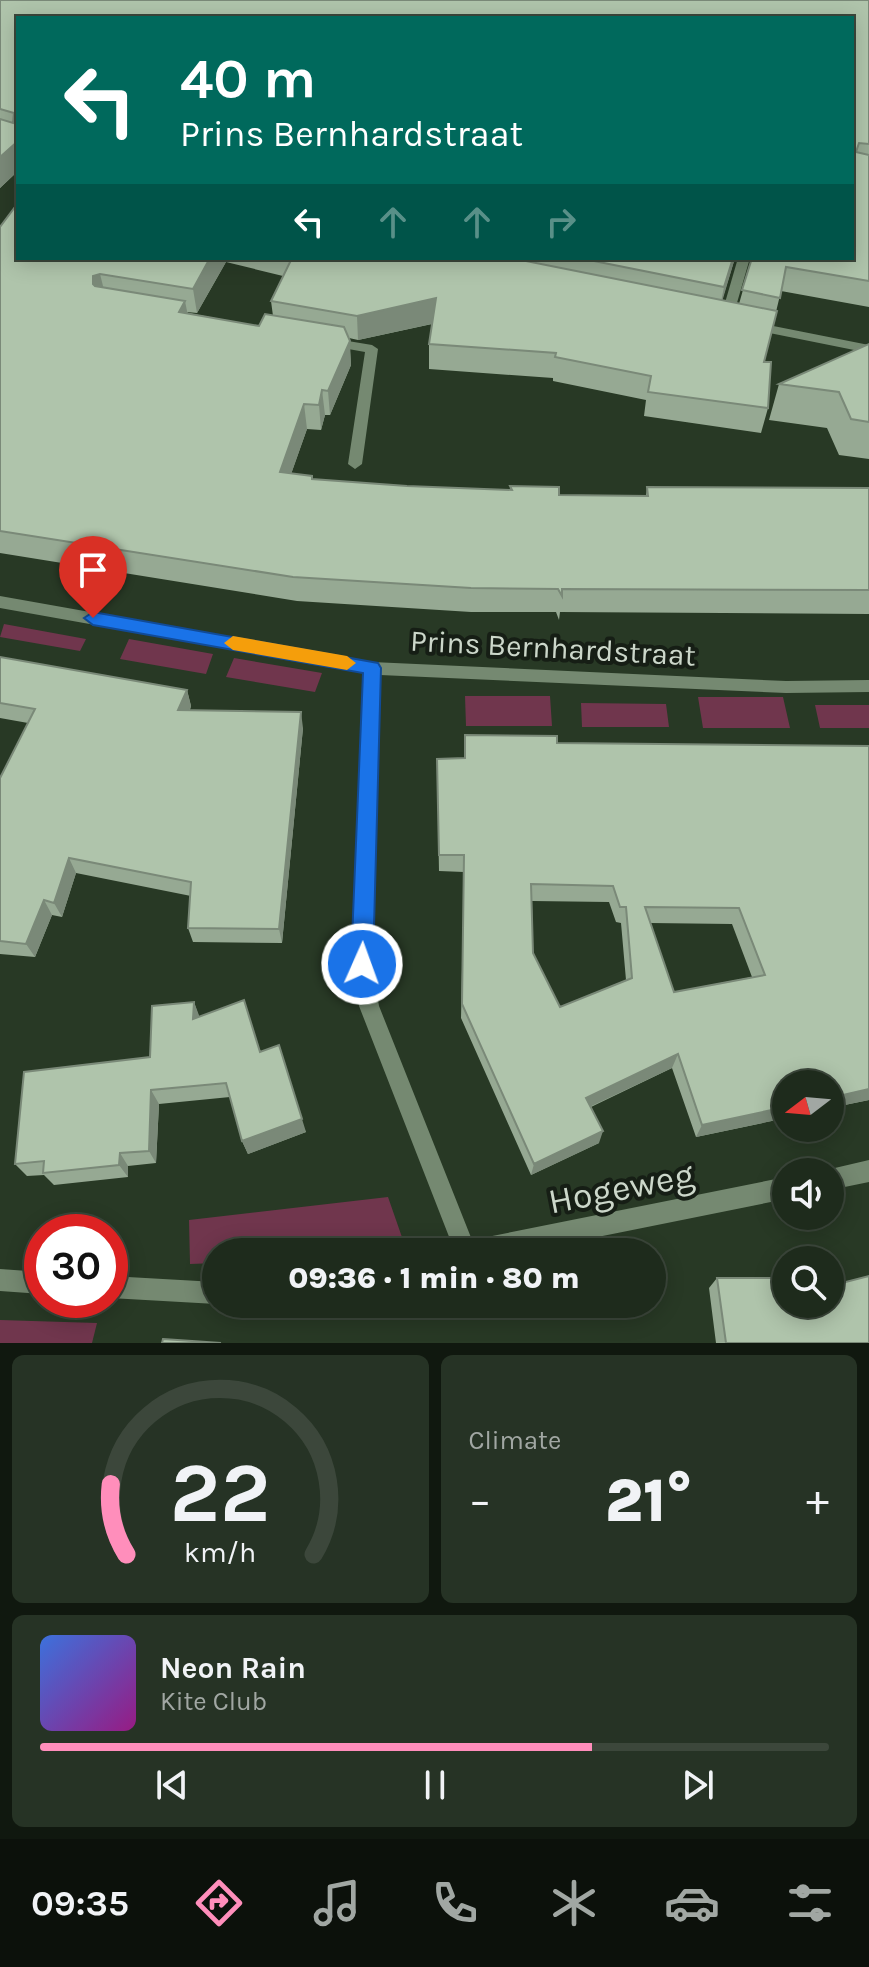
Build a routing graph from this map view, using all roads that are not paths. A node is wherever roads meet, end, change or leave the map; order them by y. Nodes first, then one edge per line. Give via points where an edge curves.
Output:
1 (743, 260) edge
2 (310, 338) edge
3 (869, 349) edge
4 (355, 464) dead end
5 (0, 602) edge
6 (372, 668) junction
7 (869, 686) edge
8 (869, 1171) edge
9 (844, 1176) edge
10 (772, 1191) edge
11 (462, 1238) edge
12 (538, 1238) edge
13 (0, 1280) edge
14 (24, 1282) edge
15 (128, 1288) edge
16 (202, 1292) edge

1 - 3 street via 720,319
2 - 4 street via 372,349
5 - 6 street, Prins Bernhardstraat
6 - 7 street, Prins Bernhardstraat via 786,687
6 - 11 street via 362,964 369,1006
8 - 9 street
10 - 12 street, Hogeweg
13 - 14 street
15 - 16 street

